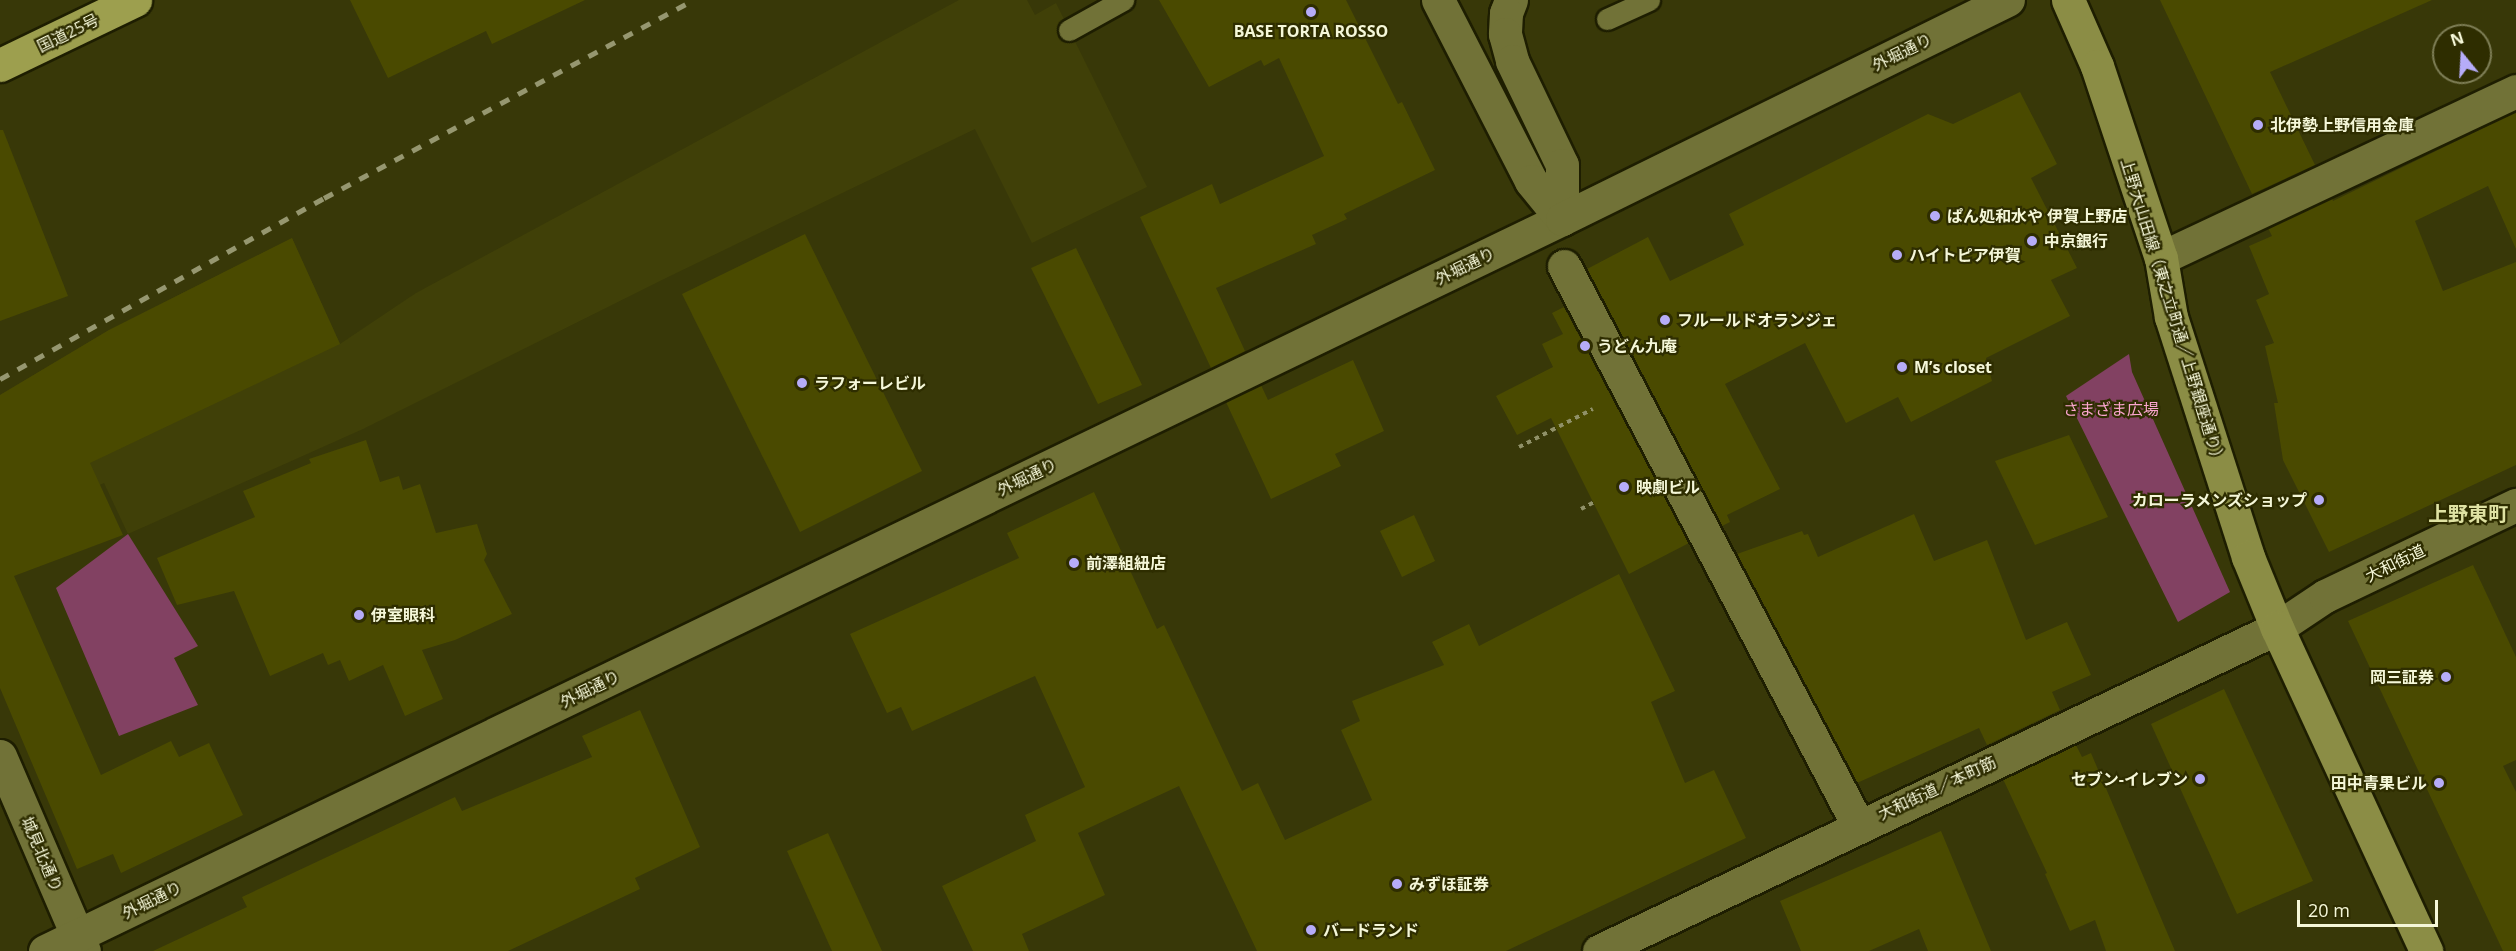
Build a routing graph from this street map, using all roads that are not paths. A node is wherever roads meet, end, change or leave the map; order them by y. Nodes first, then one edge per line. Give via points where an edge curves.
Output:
1 (135, 0) edge
2 (1123, 0) edge
3 (1438, 0) edge
4 (1511, 0) edge
5 (1649, 0) edge
6 (2008, 0) edge
7 (2068, 0) edge
8 (1607, 19) dead end
9 (1069, 30) dead end
10 (0, 65) edge
11 (2516, 91) edge
12 (1562, 219) junction
13 (2161, 258) junction
14 (1564, 266) dead end
15 (2516, 505) edge
16 (2277, 628) junction
17 (0, 756) edge
18 (1858, 825) junction
19 (80, 944) edge
20 (45, 951) edge
21 (1599, 951) edge
22 (2426, 951) edge

1 - 10 highway, 国道25号
2 - 9 lane
3 - 12 street via 1532,181
4 - 12 street via 1505,34 1512,62 1562,165
5 - 8 lane
6 - 12 street, 外堀通り
7 - 13 main road, 上野大山田線（東之立町通／上野銀座通り） via 2097,66
11 - 13 street
12 - 19 street, 外堀通り
13 - 16 main road, 上野大山田線（東之立町通／上野銀座通り） via 2171,317 2248,557
14 - 18 street
15 - 16 street, 大和街道 via 2325,596
16 - 18 street, 大和街道／本町筋
16 - 22 main road, 上野大山田線（東之立町通／上野銀座通り）
17 - 19 street, 城見北通り
18 - 21 street, 大和街道／本町筋
19 - 20 street, 外堀通り

